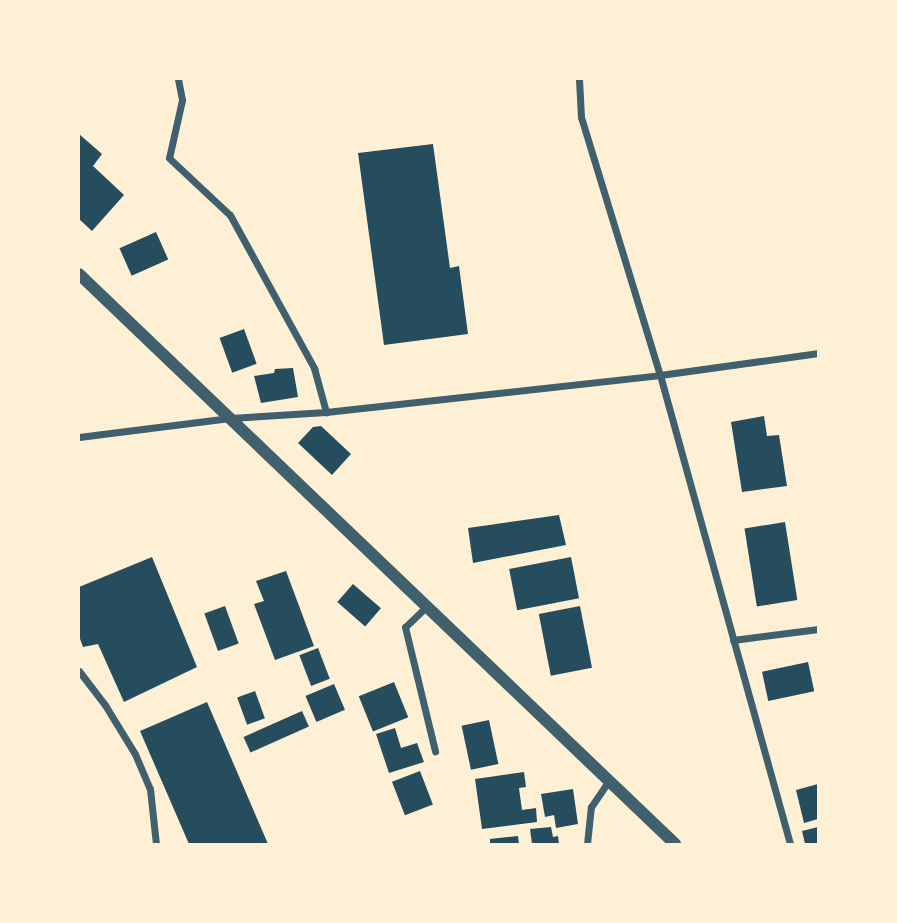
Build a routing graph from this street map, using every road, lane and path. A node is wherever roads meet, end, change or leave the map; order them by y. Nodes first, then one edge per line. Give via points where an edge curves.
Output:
1 (177, 79) edge
2 (579, 79) edge
3 (79, 274) edge
4 (818, 353) edge
5 (660, 375) junction
6 (326, 412) junction
7 (230, 418) junction
8 (79, 437) edge
9 (427, 606) junction
10 (818, 629) edge
11 (733, 640) junction
12 (79, 671) edge
13 (435, 751) dead end
14 (609, 780) junction
15 (156, 844) edge
16 (587, 844) edge
17 (675, 844) edge
18 (790, 844) edge

1 - 6 street via 182,100 169,158 230,215 314,368
2 - 5 street via 582,117
3 - 7 street
4 - 5 street
5 - 6 street
5 - 11 street
6 - 7 street
7 - 8 street
7 - 9 street
9 - 13 street via 405,627
9 - 14 street
10 - 11 street
11 - 18 street
12 - 15 street via 135,754 150,789
14 - 16 street via 591,807
14 - 17 street

